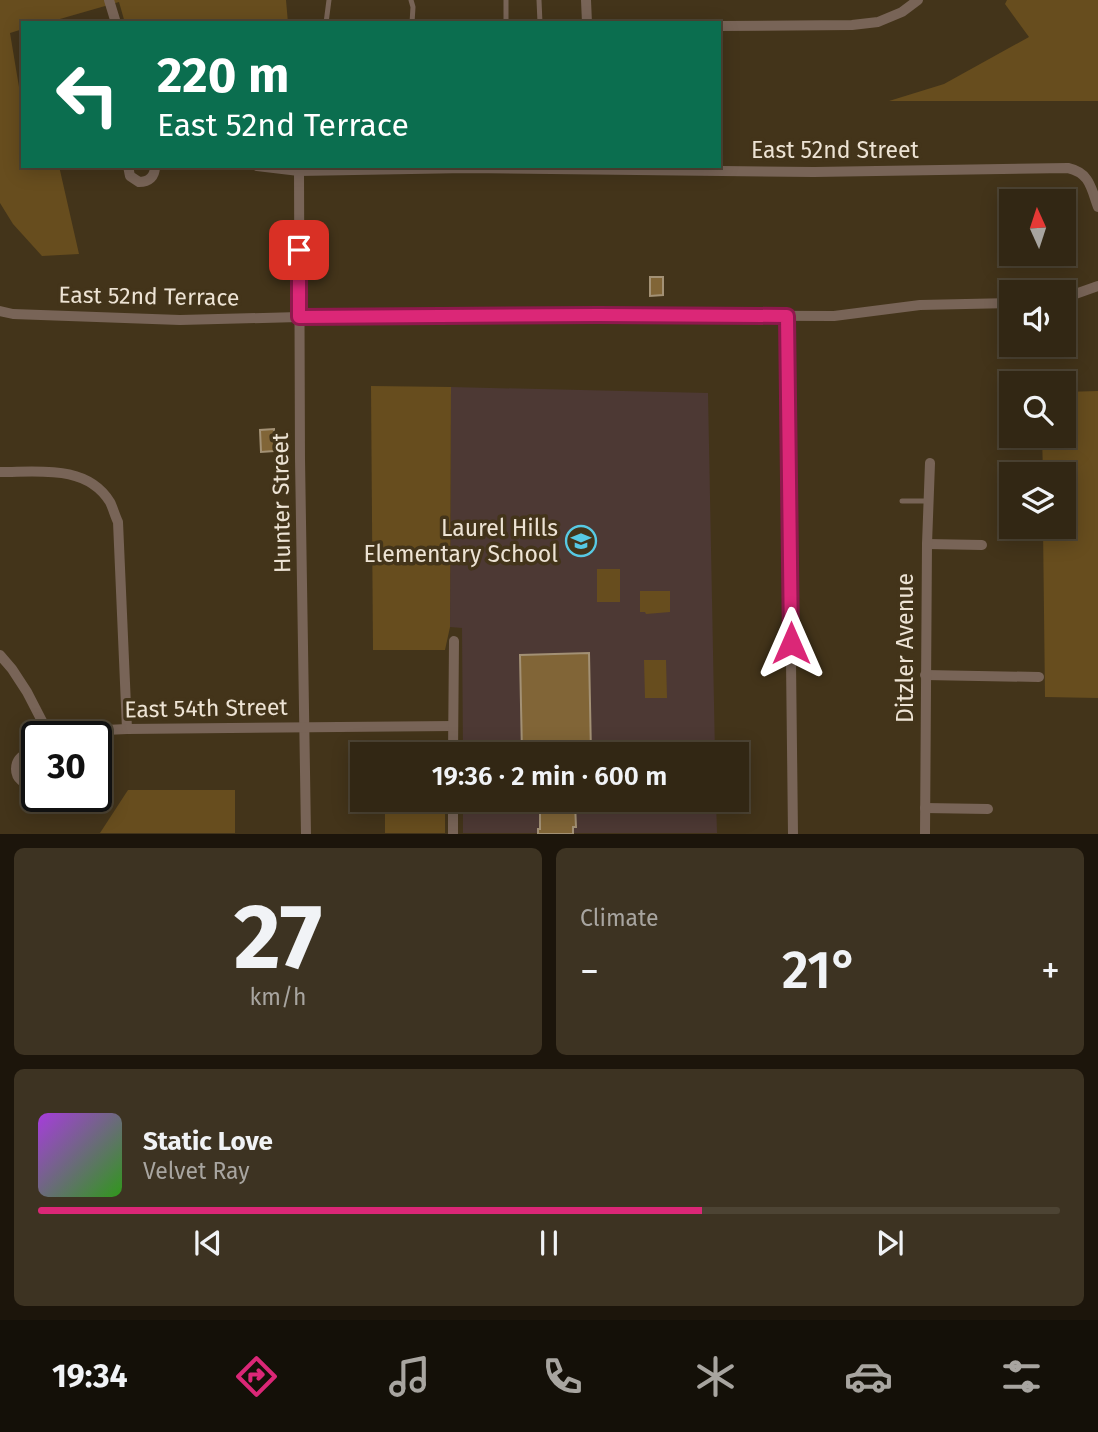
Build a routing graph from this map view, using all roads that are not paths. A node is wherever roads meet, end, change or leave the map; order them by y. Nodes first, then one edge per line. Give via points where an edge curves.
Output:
1 (109, 0) edge
2 (329, 0) edge
3 (411, 0) edge
4 (506, 0) edge
5 (539, 0) edge
6 (586, 0) edge
7 (918, 0) edge
8 (115, 21) edge
9 (326, 21) edge
10 (412, 21) edge
11 (506, 21) edge
12 (540, 21) edge
13 (587, 21) edge
14 (721, 26) edge
15 (128, 168) edge
16 (155, 168) edge
17 (271, 168) edge
18 (299, 172) junction
19 (1098, 207) edge
20 (1098, 286) edge
21 (1076, 294) edge
22 (999, 303) edge
23 (0, 311) edge
24 (787, 316) junction
25 (299, 317) junction
26 (930, 463) dead end
27 (0, 472) edge
28 (902, 501) dead end
29 (929, 501) junction
30 (927, 544) junction
31 (982, 545) dead end
32 (454, 641) dead end
33 (0, 655) edge
34 (925, 675) junction
35 (1039, 677) dead end
36 (42, 721) edge
37 (453, 726) junction
38 (305, 727) junction
39 (127, 729) junction
40 (112, 730) edge
41 (453, 742) edge
42 (21, 758) edge
43 (21, 780) edge
44 (925, 808) junction
45 (988, 809) dead end
46 (453, 812) edge
47 (306, 834) edge
48 (453, 834) edge
49 (793, 834) edge
50 (925, 834) edge

1 - 8 street
2 - 9 lane
3 - 10 lane
4 - 11 lane
5 - 12 lane
6 - 13 street
7 - 14 street via 902,12 865,24
15 - 16 street via 130,176 139,182 149,180
17 - 18 street, East 52nd Street
18 - 19 street, East 52nd Street via 1068,168 1089,181
18 - 25 street, Hunter Street
20 - 21 street
22 - 24 street, East 52nd Terrace
23 - 25 street, East 52nd Terrace via 180,320
24 - 25 street, East 52nd Terrace
24 - 49 street
25 - 38 street, Hunter Street
26 - 29 street, Ditzler Avenue
27 - 39 street via 76,475 95,485 110,502 118,522
28 - 29 lane
29 - 30 street, Ditzler Avenue
30 - 31 street
30 - 34 street, Ditzler Avenue
32 - 37 street
33 - 36 street, East 54th Street
34 - 35 street
34 - 44 street, Ditzler Avenue
37 - 38 street, East 54th Street
37 - 41 street
38 - 39 street, East 54th Street
38 - 47 street, Hunter Street
39 - 40 street, East 54th Street
42 - 43 street via 16,765
44 - 45 street
44 - 50 street, Ditzler Avenue
46 - 48 street

